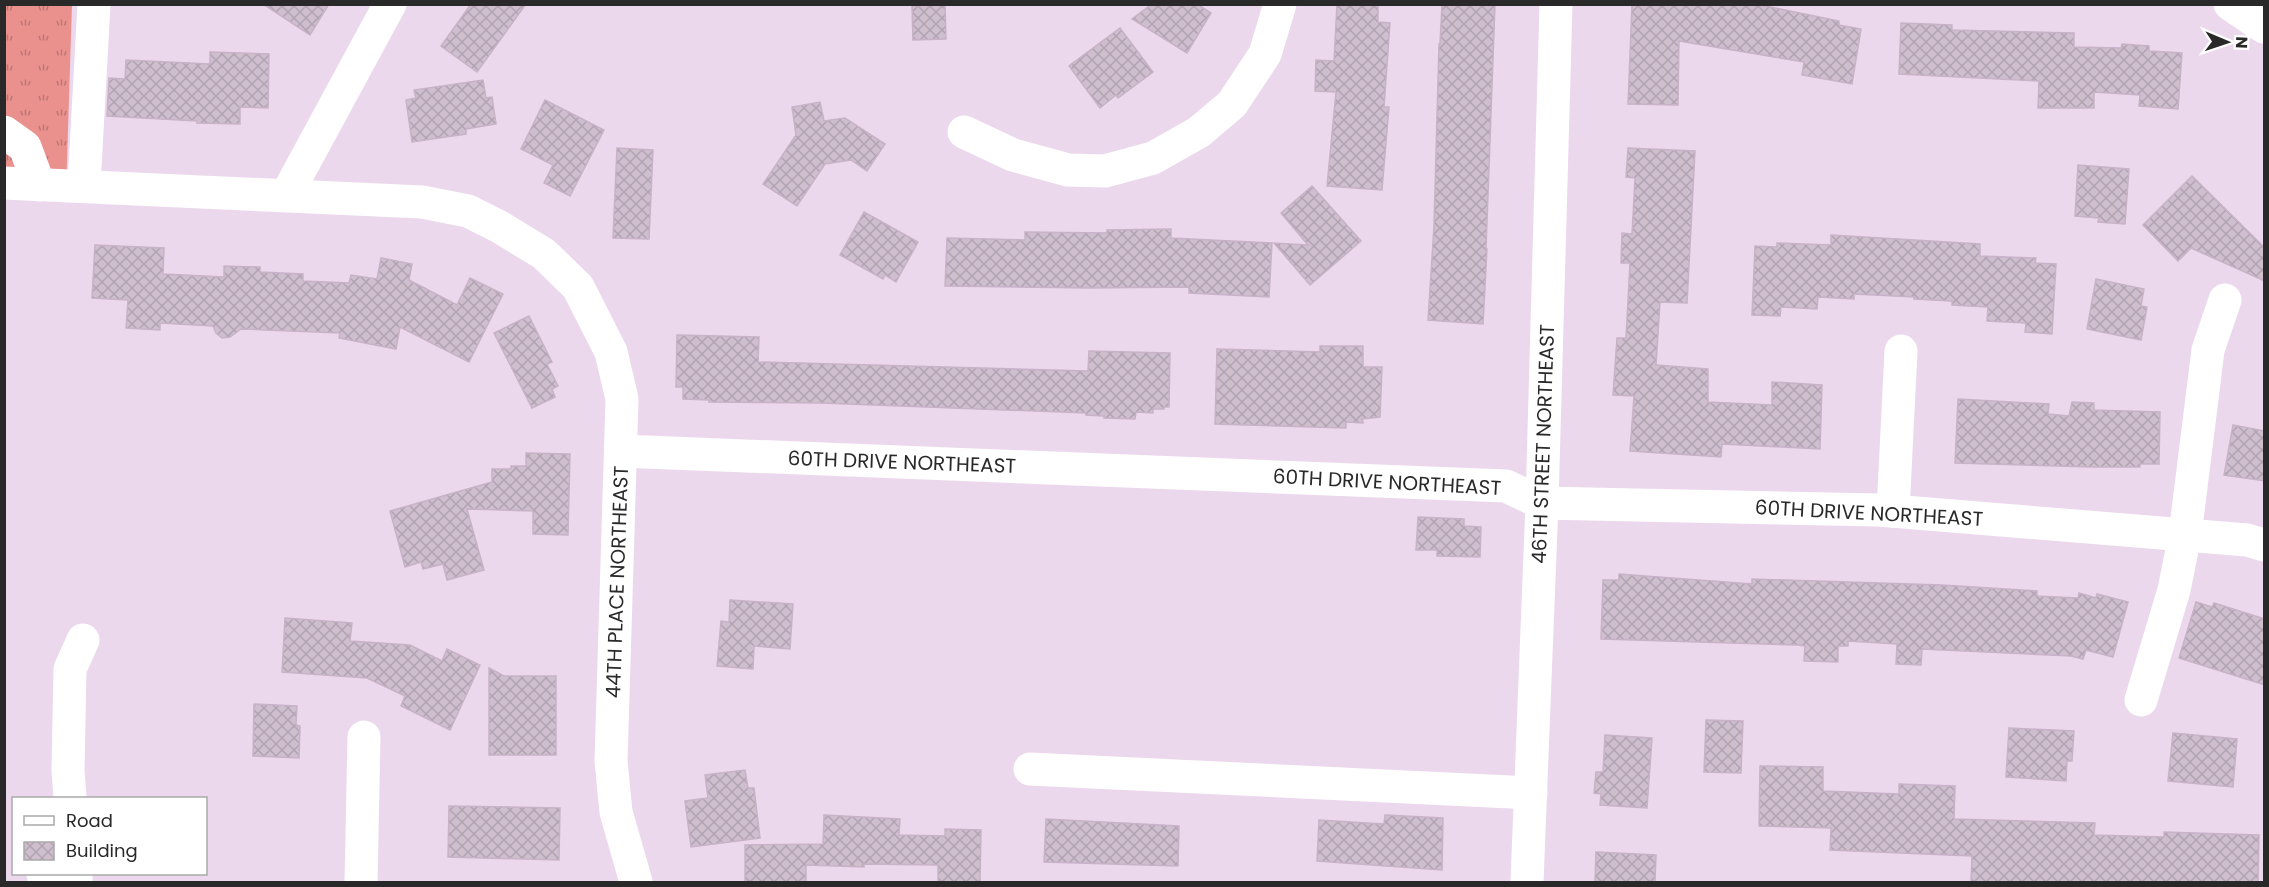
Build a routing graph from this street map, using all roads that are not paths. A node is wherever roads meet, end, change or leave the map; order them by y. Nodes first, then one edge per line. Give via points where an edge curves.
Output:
1 (94, 4) edge
2 (390, 4) edge
3 (1280, 4) edge
4 (1556, 4) edge
5 (2230, 4) edge
6 (2265, 27) edge
7 (4, 132) edge
8 (964, 132) dead end
9 (4, 183) edge
10 (39, 185) junction
11 (84, 186) junction
12 (287, 194) junction
13 (2225, 300) dead end
14 (1901, 351) dead end
15 (621, 451) junction
16 (1542, 503) junction
17 (1893, 511) junction
18 (2185, 535) junction
19 (2265, 545) edge
20 (83, 640) dead end
21 (2141, 700) dead end
22 (364, 736) dead end
23 (1030, 769) dead end
24 (1531, 793) junction
25 (70, 797) edge
26 (361, 882) edge
27 (636, 882) edge
28 (1527, 882) edge

1 - 11 street
2 - 12 street
3 - 8 street via 1264,54 1232,104 1199,132 1153,158 1105,171 1068,170 1013,155
4 - 16 street, 46TH STREET NORTHEAST
5 - 6 street
7 - 10 street via 26,147
9 - 10 street, 44TH PLACE NORTHEAST
10 - 11 street, 44TH PLACE NORTHEAST
11 - 12 street, 44TH PLACE NORTHEAST
12 - 15 street, 44TH PLACE NORTHEAST via 422,201 468,211 544,254 578,287 611,352 622,399
13 - 18 street via 2208,350
14 - 17 street
15 - 16 street, 60TH DRIVE NORTHEAST via 1506,486
15 - 27 street, 44TH PLACE NORTHEAST via 611,761 616,812
16 - 17 street, 60TH DRIVE NORTHEAST
16 - 24 street, 46TH STREET NORTHEAST
17 - 18 street, 60TH DRIVE NORTHEAST
18 - 19 street, 60TH DRIVE NORTHEAST
18 - 21 street via 2174,590
20 - 25 street via 70,669
22 - 26 street
23 - 24 street
24 - 28 street, 46TH STREET NORTHEAST

